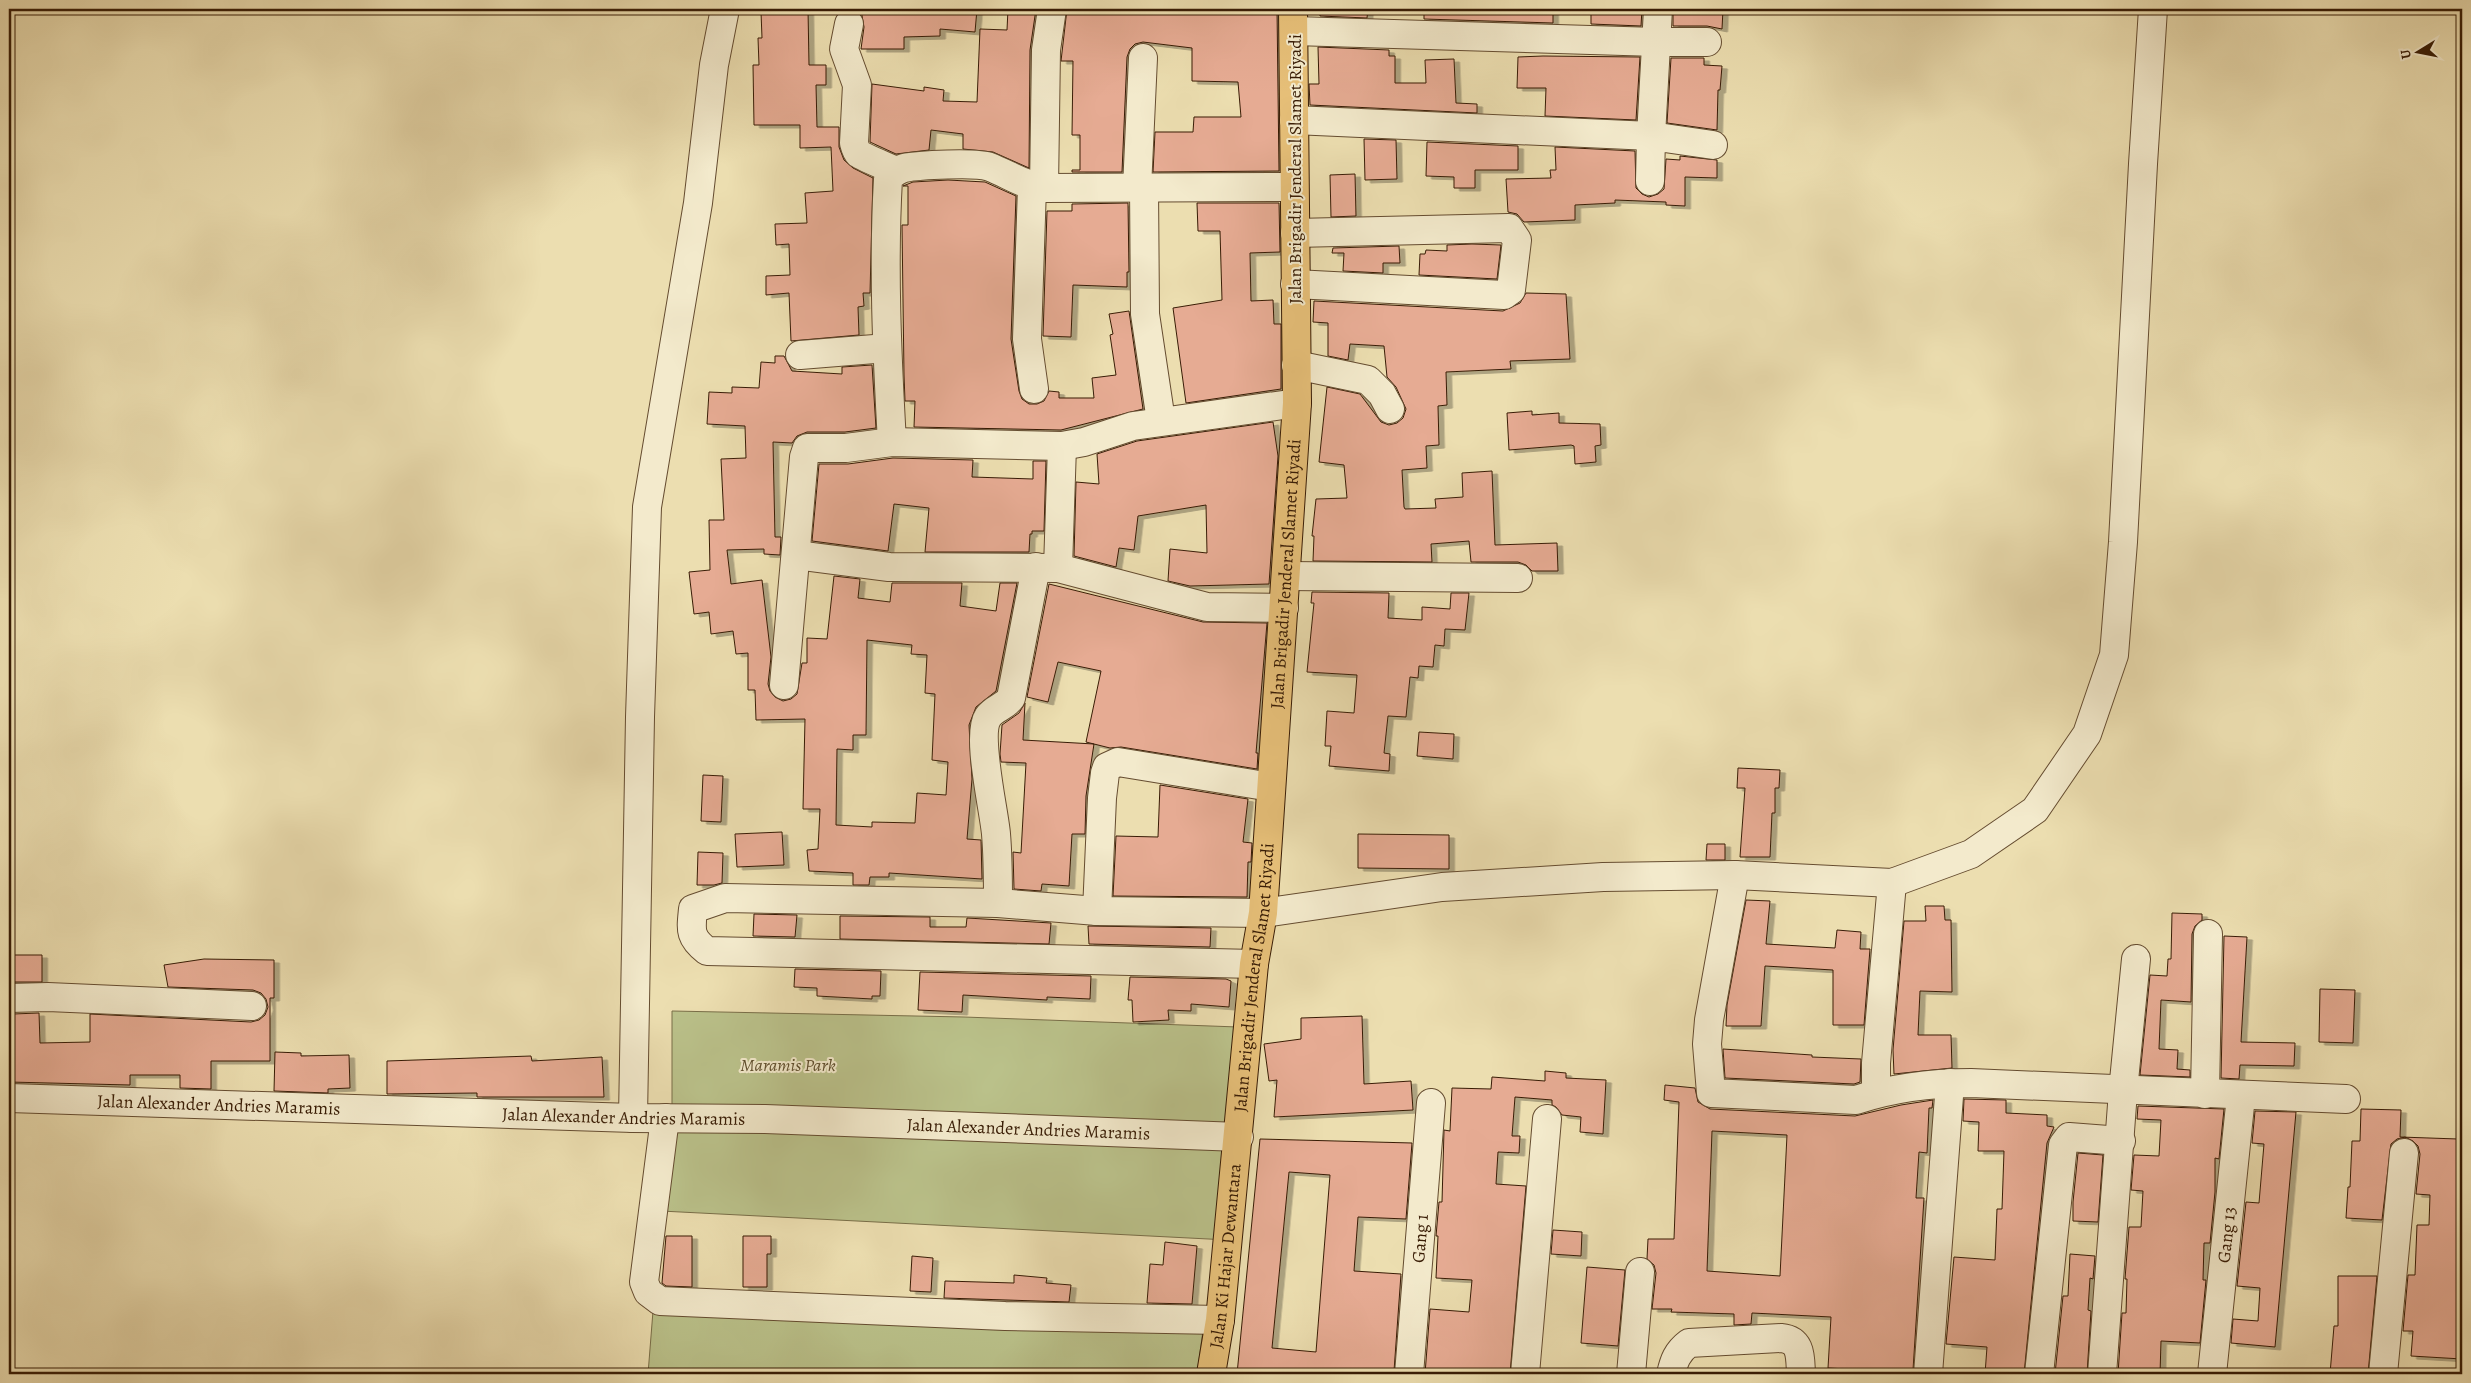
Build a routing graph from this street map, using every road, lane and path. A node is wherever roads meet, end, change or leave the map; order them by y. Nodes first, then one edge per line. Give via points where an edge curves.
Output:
1 (725, 9) edge
2 (1052, 9) edge
3 (1658, 9) edge
4 (2153, 9) edge
5 (1294, 20) edge
6 (849, 24) dead end
7 (1657, 42) junction
8 (1707, 42) dead end
9 (1144, 58) dead end
10 (1294, 120) junction
11 (1651, 136) junction
12 (1713, 144) dead end
13 (896, 171) junction
14 (1650, 181) dead end
15 (1294, 187) junction
16 (1038, 188) junction
17 (1141, 188) junction
18 (1295, 233) junction
19 (1295, 284) junction
20 (886, 348) junction
21 (800, 355) dead end
22 (1296, 365) junction
23 (1034, 388) dead end
24 (1296, 403) junction
25 (1390, 409) dead end
26 (1161, 421) junction
27 (892, 442) junction
28 (1062, 446) junction
29 (796, 555) junction
30 (1048, 568) junction
31 (1286, 576) junction
32 (1518, 578) dead end
33 (1284, 608) junction
34 (784, 685) dead end
35 (1271, 787) junction
36 (1735, 875) junction
37 (1892, 883) junction
38 (998, 903) junction
39 (1097, 911) junction
40 (1262, 913) junction
41 (2208, 934) dead end
42 (2136, 959) dead end
43 (1254, 964) junction
44 (9, 998) edge
45 (252, 1006) dead end
46 (1950, 1083) junction
47 (2124, 1091) junction
48 (1876, 1093) junction
49 (2205, 1094) junction
50 (2241, 1096) junction
51 (9, 1098) edge
52 (2346, 1099) dead end
53 (1431, 1103) dead end
54 (633, 1118) junction
55 (664, 1118) junction
56 (1547, 1119) dead end
57 (1239, 1137) junction
58 (2121, 1141) junction
59 (2404, 1153) dead end
60 (1640, 1272) dead end
61 (1220, 1320) junction
62 (1211, 1374) edge
63 (1409, 1374) edge
64 (1525, 1374) edge
65 (1632, 1374) edge
66 (1670, 1374) edge
67 (1801, 1374) edge
68 (1928, 1374) edge
69 (2039, 1374) edge
70 (2102, 1374) edge
71 (2212, 1374) edge
72 (2383, 1374) edge

1 - 54 street via 714,65 698,203 647,507
2 - 16 street via 1046,50
3 - 7 street
4 - 37 street via 2114,655 2087,734 2035,810 1971,854
5 - 7 street
5 - 10 main road, Jalan Brigadir Jenderal Slamet Riyadi
6 - 13 street via 844,49 857,85 856,150 864,158
7 - 8 street
7 - 11 street
9 - 17 street
10 - 11 street
10 - 15 main road, Jalan Brigadir Jenderal Slamet Riyadi
11 - 12 street
11 - 14 street
13 - 16 street via 913,167 976,164
13 - 20 street via 888,179 884,292
15 - 17 street
15 - 18 main road, Jalan Brigadir Jenderal Slamet Riyadi
16 - 17 street
16 - 23 street via 1026,339
17 - 26 street via 1145,314
18 - 19 main road, Jalan Brigadir Jenderal Slamet Riyadi
18 - 19 street via 1508,228 1517,240 1510,290 1504,294
19 - 22 main road, Jalan Brigadir Jenderal Slamet Riyadi
20 - 21 street
20 - 27 street
22 - 24 main road, Jalan Brigadir Jenderal Slamet Riyadi
22 - 25 street via 1368,380 1382,394
24 - 26 street
24 - 31 main road, Jalan Brigadir Jenderal Slamet Riyadi
26 - 28 street
27 - 28 street
27 - 29 street via 846,448 807,448
28 - 30 street
29 - 30 street via 889,567
29 - 34 street
30 - 33 street via 1207,607
30 - 38 street via 1011,698 988,717 985,724 984,755 996,836
31 - 32 street
31 - 33 main road, Jalan Brigadir Jenderal Slamet Riyadi
33 - 35 main road, Jalan Brigadir Jenderal Slamet Riyadi
35 - 39 street via 1118,762 1107,767 1102,798
35 - 40 main road, Jalan Brigadir Jenderal Slamet Riyadi
36 - 37 street
36 - 40 street via 1442,887
36 - 48 street via 1709,1020 1707,1044 1711,1093 1856,1100
37 - 48 street
38 - 39 street
38 - 43 street via 725,898 693,909 691,931 696,943 707,951
39 - 40 street
40 - 43 main road, Jalan Brigadir Jenderal Slamet Riyadi
41 - 49 street
42 - 47 street
43 - 57 main road, Jalan Brigadir Jenderal Slamet Riyadi
44 - 45 street
46 - 47 street
46 - 48 street
46 - 68 street
47 - 49 street
47 - 58 street
49 - 50 street
50 - 52 street
50 - 71 street, Gang 13
51 - 54 street, Jalan Alexander Andries Maramis
53 - 63 street, Gang 1
54 - 55 street, Jalan Alexander Andries Maramis
55 - 57 street, Jalan Alexander Andries Maramis
55 - 61 street via 644,1282 648,1292 660,1301 1005,1316
56 - 64 street
57 - 61 main road, Jalan Ki Hajar Dewantara
58 - 69 street via 2069,1137 2063,1146
58 - 70 street
59 - 72 street
60 - 65 street
61 - 62 main road, Jalan Ki Hajar Dewantara
66 - 67 street via 1678,1354 1689,1343 1781,1338 1791,1339 1798,1346

